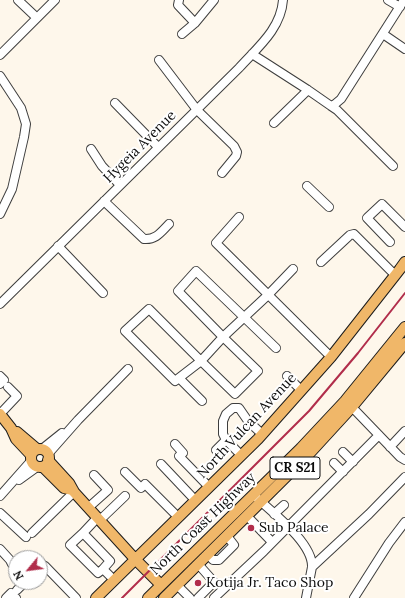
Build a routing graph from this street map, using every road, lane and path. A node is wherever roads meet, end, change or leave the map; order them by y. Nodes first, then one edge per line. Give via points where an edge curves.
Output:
1 (18, 0) edge
2 (55, 0) edge
3 (179, 0) edge
4 (214, 0) edge
5 (283, 0) edge
6 (388, 0) edge
7 (402, 4) edge
8 (37, 18) junction
9 (195, 23) junction
10 (182, 34) dead end
11 (383, 34) junction
12 (405, 49) edge
13 (252, 54) junction
14 (0, 55) edge
15 (158, 60) dead end
16 (0, 76) edge
17 (308, 90) junction
18 (115, 103) dead end
19 (333, 105) junction
20 (197, 110) junction
21 (274, 123) dead end
22 (158, 148) junction
23 (91, 149) dead end
24 (393, 166) dead end
25 (222, 173) dead end
26 (120, 185) junction
27 (307, 186) dead end
28 (104, 201) junction
29 (329, 207) dead end
30 (0, 214) edge
31 (239, 217) dead end
32 (169, 224) dead end
33 (405, 227) edge
34 (390, 242) dead end
35 (58, 246) junction
36 (321, 262) dead end
37 (405, 262) edge
38 (293, 270) dead end
39 (395, 276) junction
40 (103, 293) dead end
41 (268, 295) junction
42 (0, 304) edge
43 (244, 317) junction
44 (405, 327) edge
45 (223, 337) junction
46 (405, 343) edge
47 (276, 348) dead end
48 (331, 357) junction
49 (201, 361) junction
50 (128, 369) dead end
51 (0, 376) edge
52 (287, 376) dead end
53 (179, 378) junction
54 (4, 385) edge
55 (301, 390) junction
56 (202, 400) dead end
57 (348, 404) junction
58 (0, 414) edge
59 (405, 431) edge
60 (262, 434) junction
61 (379, 435) junction
62 (226, 440) junction
63 (175, 444) dead end
64 (390, 447) junction
65 (216, 450) dead end
66 (343, 452) dead end
67 (241, 455) junction
68 (40, 458) junction
69 (405, 460) edge
70 (353, 462) junction
71 (334, 463) dead end
72 (161, 464) dead end
73 (125, 472) dead end
74 (343, 472) junction
75 (94, 475) dead end
76 (405, 477) edge
77 (209, 487) junction
78 (73, 491) junction
79 (253, 495) junction
80 (0, 496) edge
81 (125, 496) dead end
82 (195, 500) junction
83 (261, 502) junction
84 (284, 505) dead end
85 (89, 508) junction
86 (0, 513) edge
87 (274, 514) junction
88 (247, 516) junction
89 (178, 517) junction
90 (99, 519) junction
91 (405, 522) edge
92 (288, 527) junction
93 (83, 532) junction
94 (272, 542) junction
95 (0, 549) edge
96 (8, 558) edge
97 (135, 559) junction
98 (198, 564) junction
99 (312, 567) junction
100 (48, 569) edge
101 (103, 569) junction
102 (114, 580) junction
103 (161, 585) junction
104 (177, 585) junction
105 (16, 594) edge
106 (6, 598) edge
107 (76, 598) edge
108 (96, 598) edge
109 (148, 598) edge
110 (164, 598) edge
111 (190, 598) edge
112 (198, 598) edge
113 (214, 598) edge
114 (306, 598) edge
115 (354, 598) edge

1 - 8 street
2 - 8 street
3 - 9 street via 178,5
4 - 9 street
5 - 13 street, Hygeia Avenue via 276,24
6 - 7 street
7 - 11 street
8 - 14 street
9 - 10 street
11 - 12 street
11 - 19 street via 341,99
13 - 17 street
13 - 20 street, Hygeia Avenue
15 - 20 street
16 - 30 street via 21,108 26,124 12,189
17 - 19 street
17 - 21 street
18 - 22 street
19 - 24 street
20 - 22 street, Hygeia Avenue
20 - 25 street via 237,152
22 - 26 street, Hygeia Avenue
23 - 26 street via 102,166
26 - 28 street, Hygeia Avenue
27 - 29 street
28 - 32 street via 144,239 154,238
28 - 35 street, Hygeia Avenue
31 - 41 street via 216,243
33 - 34 street via 382,204 377,209 368,218
35 - 40 street
35 - 42 street, Hygeia Avenue
36 - 39 street via 354,234
37 - 39 main road, North Vulcan Avenue
38 - 41 street
39 - 48 main road, North Vulcan Avenue
41 - 43 street
41 - 48 street
43 - 45 street
43 - 45 street via 196,271 178,290
43 - 47 street
44 - 57 main road, North Coast Highway / CR S21
45 - 49 street
45 - 49 street via 258,371 235,394
46 - 57 main road, North Coast Highway / CR S21
48 - 55 main road, North Vulcan Avenue
49 - 53 street
49 - 53 street via 149,309 125,331 175,382
50 - 68 street
51 - 54 street via 4,380
52 - 55 street
53 - 56 street
54 - 58 street via 16,396
55 - 60 main road, North Vulcan Avenue
57 - 61 street
57 - 79 main road, North Coast Highway / CR S21
57 - 83 main road, North Coast Highway / CR S21 via 308,455
58 - 68 main road via 16,439
59 - 64 street
60 - 62 street via 239,408 233,408 223,421 223,434
60 - 67 main road, North Vulcan Avenue
61 - 64 street
61 - 70 street
62 - 65 street
62 - 67 street
63 - 77 street via 183,453 179,456
64 - 69 street
66 - 70 street
67 - 77 main road, North Vulcan Avenue
68 - 78 main road via 64,488
68 - 80 street
70 - 74 street
71 - 74 street
72 - 82 street
73 - 89 street via 142,488 145,484
74 - 92 street
75 - 85 street via 108,490
76 - 99 street
77 - 82 main road, North Vulcan Avenue
78 - 85 main road
78 - 86 street via 29,535
79 - 83 street
79 - 103 main road, North Coast Highway / CR S21
81 - 90 street
82 - 89 main road, North Vulcan Avenue
83 - 87 street
83 - 88 main road, North Coast Highway / CR S21
84 - 87 street
85 - 90 main road
87 - 92 street
88 - 94 street
88 - 98 main road, North Coast Highway / CR S21
89 - 97 main road, North Vulcan Avenue
90 - 93 street
90 - 97 main road
91 - 115 street
92 - 94 street
92 - 99 street via 310,554
93 - 101 street via 110,561
93 - 101 street via 70,545 98,573
94 - 113 street
95 - 96 street
97 - 102 main road, North Vulcan Avenue
97 - 103 main road
98 - 104 main road, North Coast Highway / CR S21
98 - 112 street via 214,582
99 - 114 street
100 - 107 street
101 - 102 street
102 - 108 main road, North Vulcan Avenue
103 - 104 main road
103 - 109 main road, North Coast Highway / CR S21
104 - 110 main road, North Coast Highway / CR S21
104 - 111 street
105 - 106 street via 11,593

